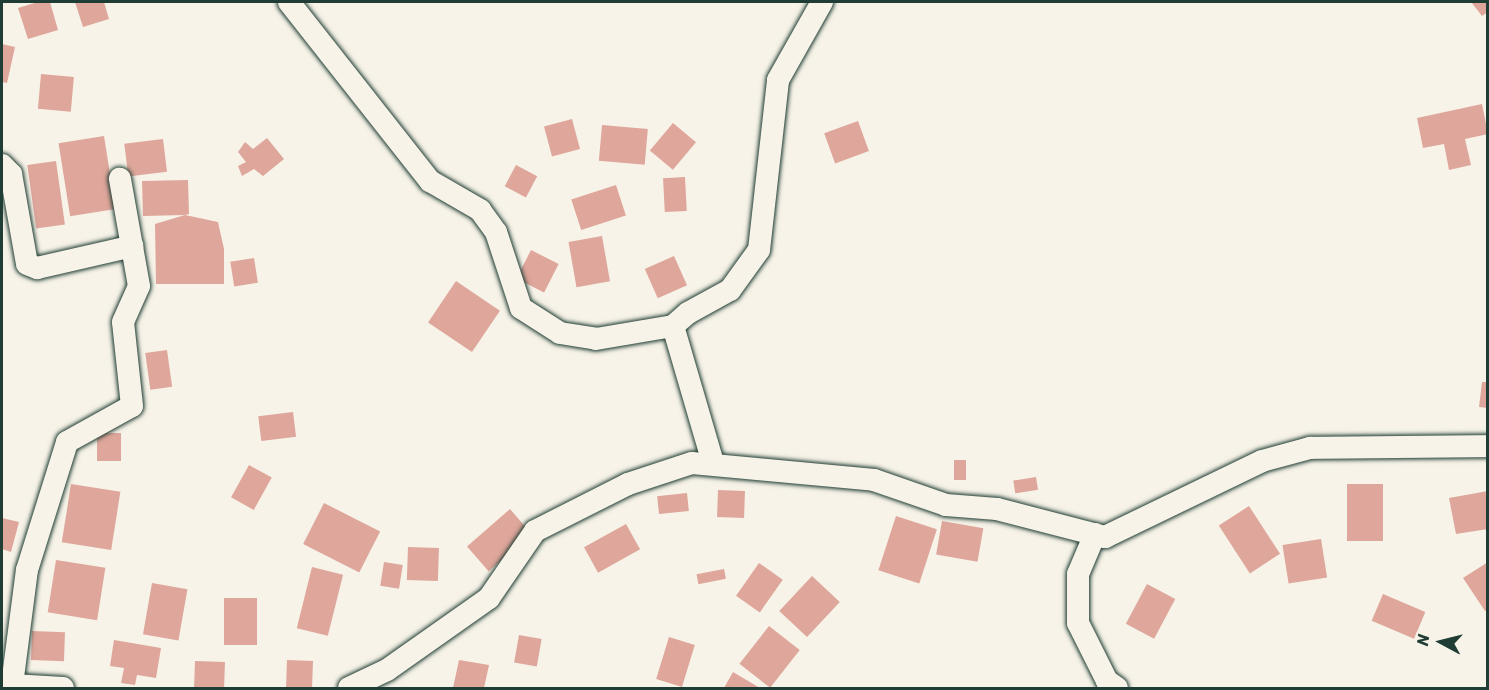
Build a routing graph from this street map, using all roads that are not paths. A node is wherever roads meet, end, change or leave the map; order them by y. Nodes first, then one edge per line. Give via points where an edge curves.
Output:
1 (290, 2) edge
2 (822, 2) edge
3 (2, 165) edge
4 (120, 179) dead end
5 (133, 246) junction
6 (673, 326) junction
7 (1488, 446) edge
8 (713, 463) junction
9 (1095, 534) junction
10 (7, 683) edge
11 (63, 688) edge
12 (349, 688) edge
13 (1117, 688) edge

1 - 6 street via 430,181 480,210 496,232 521,308 560,333 596,339
2 - 6 street via 778,80 759,250 730,290
3 - 5 street via 11,174 27,264 37,268
4 - 5 street
5 - 10 street via 139,286 123,322 132,406 67,442 27,570
6 - 8 street
7 - 9 street via 1310,448 1262,461 1105,537
8 - 9 street via 874,480 946,505 997,509
8 - 12 street via 692,463 628,484 535,531 489,598 387,670
9 - 13 street via 1078,574 1078,622 1107,681
10 - 11 street

